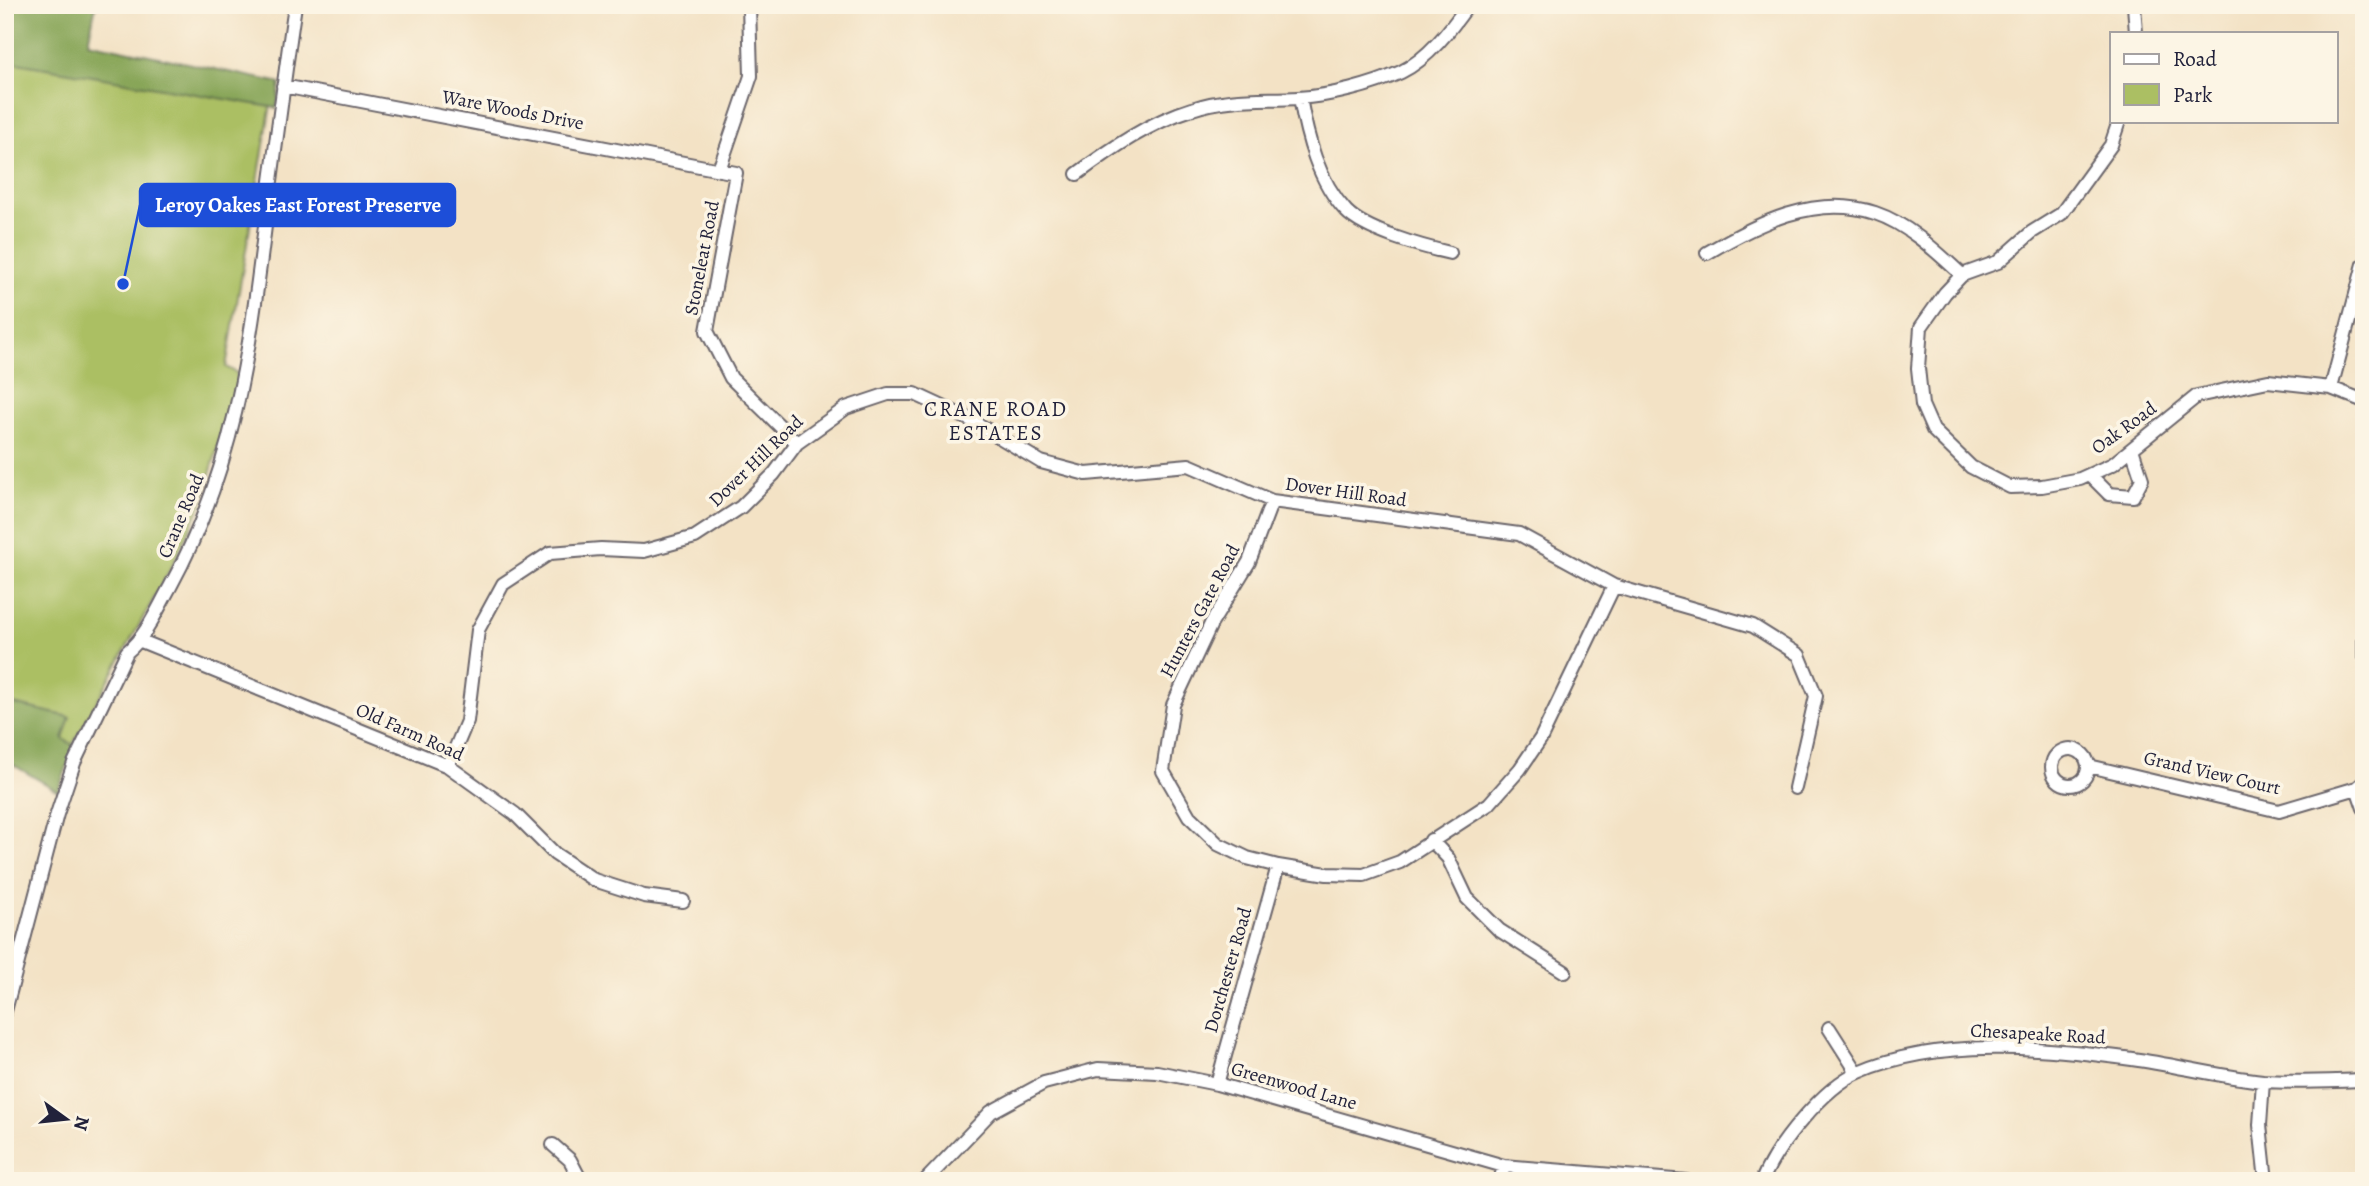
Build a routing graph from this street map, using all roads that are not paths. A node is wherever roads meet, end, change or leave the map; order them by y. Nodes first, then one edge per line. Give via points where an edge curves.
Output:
1 (295, 5) edge
2 (749, 5) edge
3 (1468, 5) edge
4 (2134, 5) edge
5 (2136, 32) edge
6 (283, 86) junction
7 (1300, 98) junction
8 (2119, 122) edge
9 (719, 170) junction
10 (736, 173) joint
11 (1077, 174) dead end
12 (1450, 253) dead end
13 (1707, 253) dead end
14 (2364, 264) edge
15 (1962, 275) junction
16 (2331, 388) junction
17 (2364, 401) edge
18 (797, 443) junction
19 (2132, 449) junction
20 (2090, 475) junction
21 (1272, 501) junction
22 (1614, 586) junction
23 (2364, 638) edge
24 (141, 641) junction
25 (2364, 656) edge
26 (448, 766) junction
27 (2089, 766) dead end
28 (2360, 785) edge
29 (1795, 788) dead end
30 (2364, 808) edge
31 (1430, 840) junction
32 (1278, 866) junction
33 (683, 901) dead end
34 (1565, 972) dead end
35 (5, 1011) edge
36 (1829, 1028) dead end
37 (1857, 1072) junction
38 (2364, 1080) edge
39 (2263, 1081) junction
40 (1217, 1084) junction
41 (553, 1144) dead end
42 (1504, 1166) junction
43 (581, 1181) edge
44 (925, 1181) edge
45 (1500, 1181) edge
46 (1686, 1181) edge
47 (1762, 1181) edge
48 (2266, 1181) edge

1 - 6 street, Crane Road
2 - 9 street via 751,76
3 - 7 street via 1449,31 1402,72
4 - 5 street
6 - 9 street, Ware Woods Drive
6 - 24 street, Crane Road via 247,366 233,428 185,559
7 - 11 street via 1230,100 1192,109 1114,146
7 - 12 street via 1321,174 1347,212 1405,242
8 - 15 street via 2111,145 2061,214 1998,262
9 - 10 street, Ware Woods Drive
10 - 18 street, Stoneleat Road via 707,331 731,378
13 - 15 street via 1763,222 1823,206 1874,213 1929,244
14 - 16 street
15 - 20 street, Oak Road via 1921,327 1918,368 1922,405 1933,430 1971,467 2010,487 2042,486
16 - 17 street, Oak Road
16 - 19 street, Oak Road via 2267,381 2197,396
18 - 21 street, Dover Hill Road via 866,399 915,394 971,420 1041,463 1086,474 1189,466
18 - 26 street, Dover Hill Road via 741,507 695,537 643,551 550,553 503,584 478,630 467,721
19 - 20 street, Oak Road
19 - 20 street via 2142,479 2133,496 2109,494
21 - 22 street, Dover Hill Road via 1519,534
21 - 32 street, Hunters Gate Road via 1250,562 1211,624 1173,705 1163,771 1189,816 1218,844
22 - 29 street, Dover Hill Road via 1753,626 1799,655 1816,696
22 - 31 street, Hunters Gate Road via 1541,738 1520,769 1489,804
23 - 25 street
24 - 26 street, Old Farm Road
24 - 35 street, Crane Road via 127,652 74,763 47,844
26 - 33 street, Old Farm Road via 594,880 644,896
27 - 28 street, Grand View Court via 2279,811
28 - 30 street
31 - 32 street, Hunters Gate Road via 1401,862 1364,874
31 - 34 street via 1448,858 1467,898 1499,930
32 - 40 street, Dorchester Road
36 - 37 street
37 - 39 street, Chesapeake Road via 1966,1048 2095,1054
37 - 47 street, Chesapeake Road via 1797,1123
38 - 39 street, Chesapeake Road
39 - 48 street via 2260,1125
40 - 42 street, Greenwood Lane
40 - 44 street, Greenwood Lane via 1157,1072 1098,1069 1044,1083 991,1112
41 - 43 street via 570,1160
42 - 45 street
42 - 46 street, Greenwood Lane

